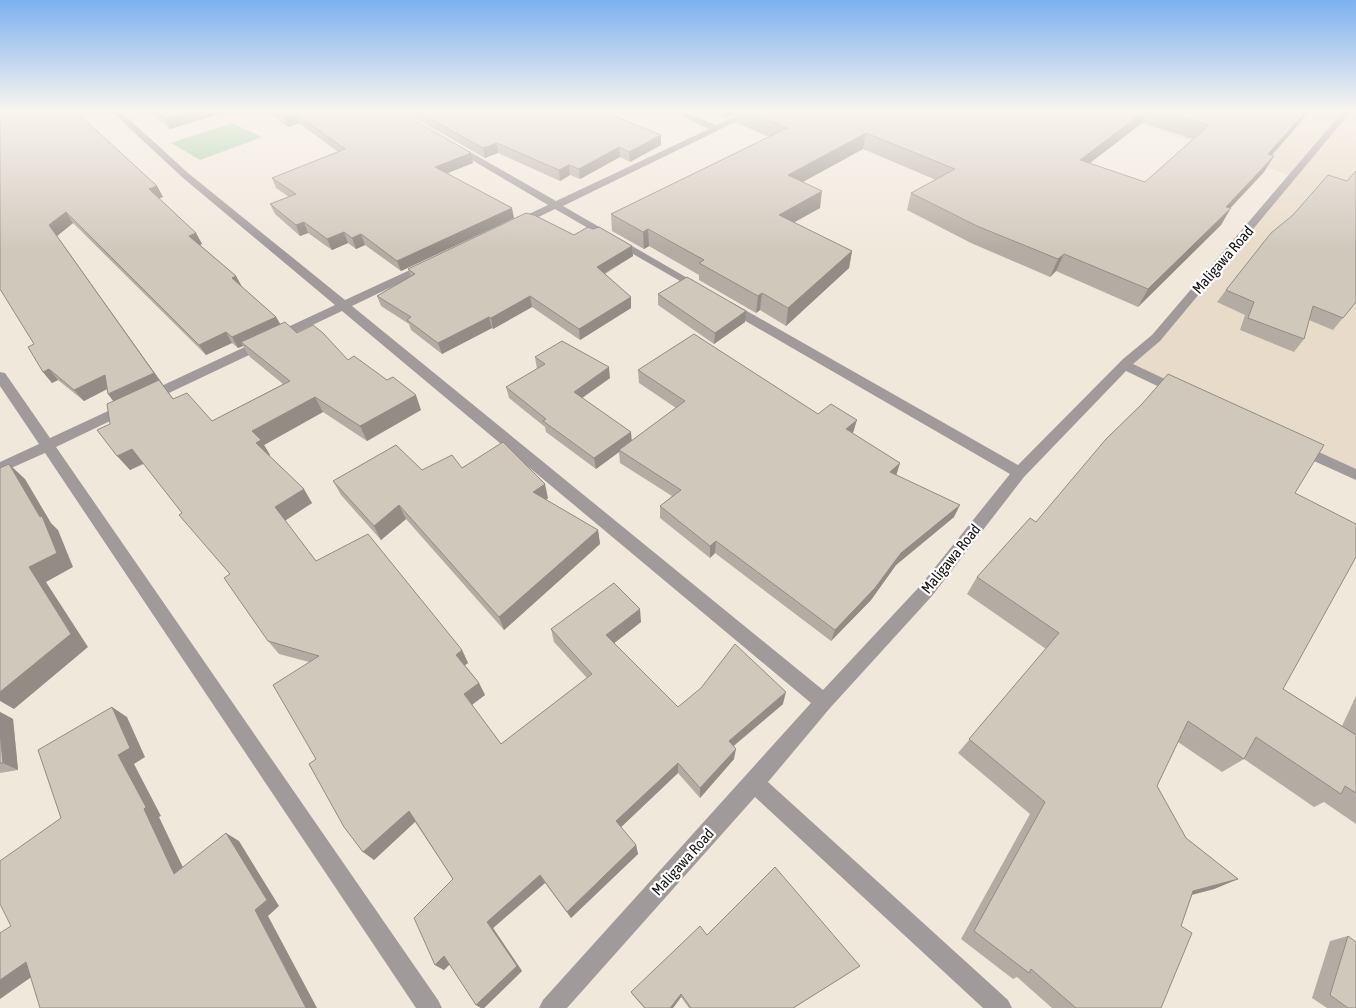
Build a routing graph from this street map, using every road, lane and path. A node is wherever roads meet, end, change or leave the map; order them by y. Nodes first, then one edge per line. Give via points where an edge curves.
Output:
1 (165, 156) edge
2 (469, 156) edge
3 (660, 156) edge
4 (1309, 156) edge
5 (554, 205) junction
6 (502, 230) edge
7 (440, 260) edge
8 (344, 306) junction
9 (1124, 365) junction
10 (0, 376) edge
11 (1196, 399) edge
12 (1285, 441) edge
13 (47, 445) junction
14 (0, 468) edge
15 (1019, 473) junction
16 (1356, 476) edge
17 (824, 702) junction
18 (754, 783) junction
19 (430, 1008) edge
20 (551, 1008) edge
21 (1000, 1008) edge

1 - 8 street
2 - 5 street
3 - 5 street
4 - 9 street, Maligawa Road via 1156,338
5 - 6 street
5 - 15 street
7 - 8 street
8 - 13 street
8 - 17 street
9 - 11 street
9 - 15 street, Maligawa Road
10 - 13 street
12 - 16 street
13 - 14 street
13 - 19 street
15 - 17 street, Maligawa Road via 926,591
17 - 18 street, Maligawa Road
18 - 20 street, Maligawa Road
18 - 21 street

